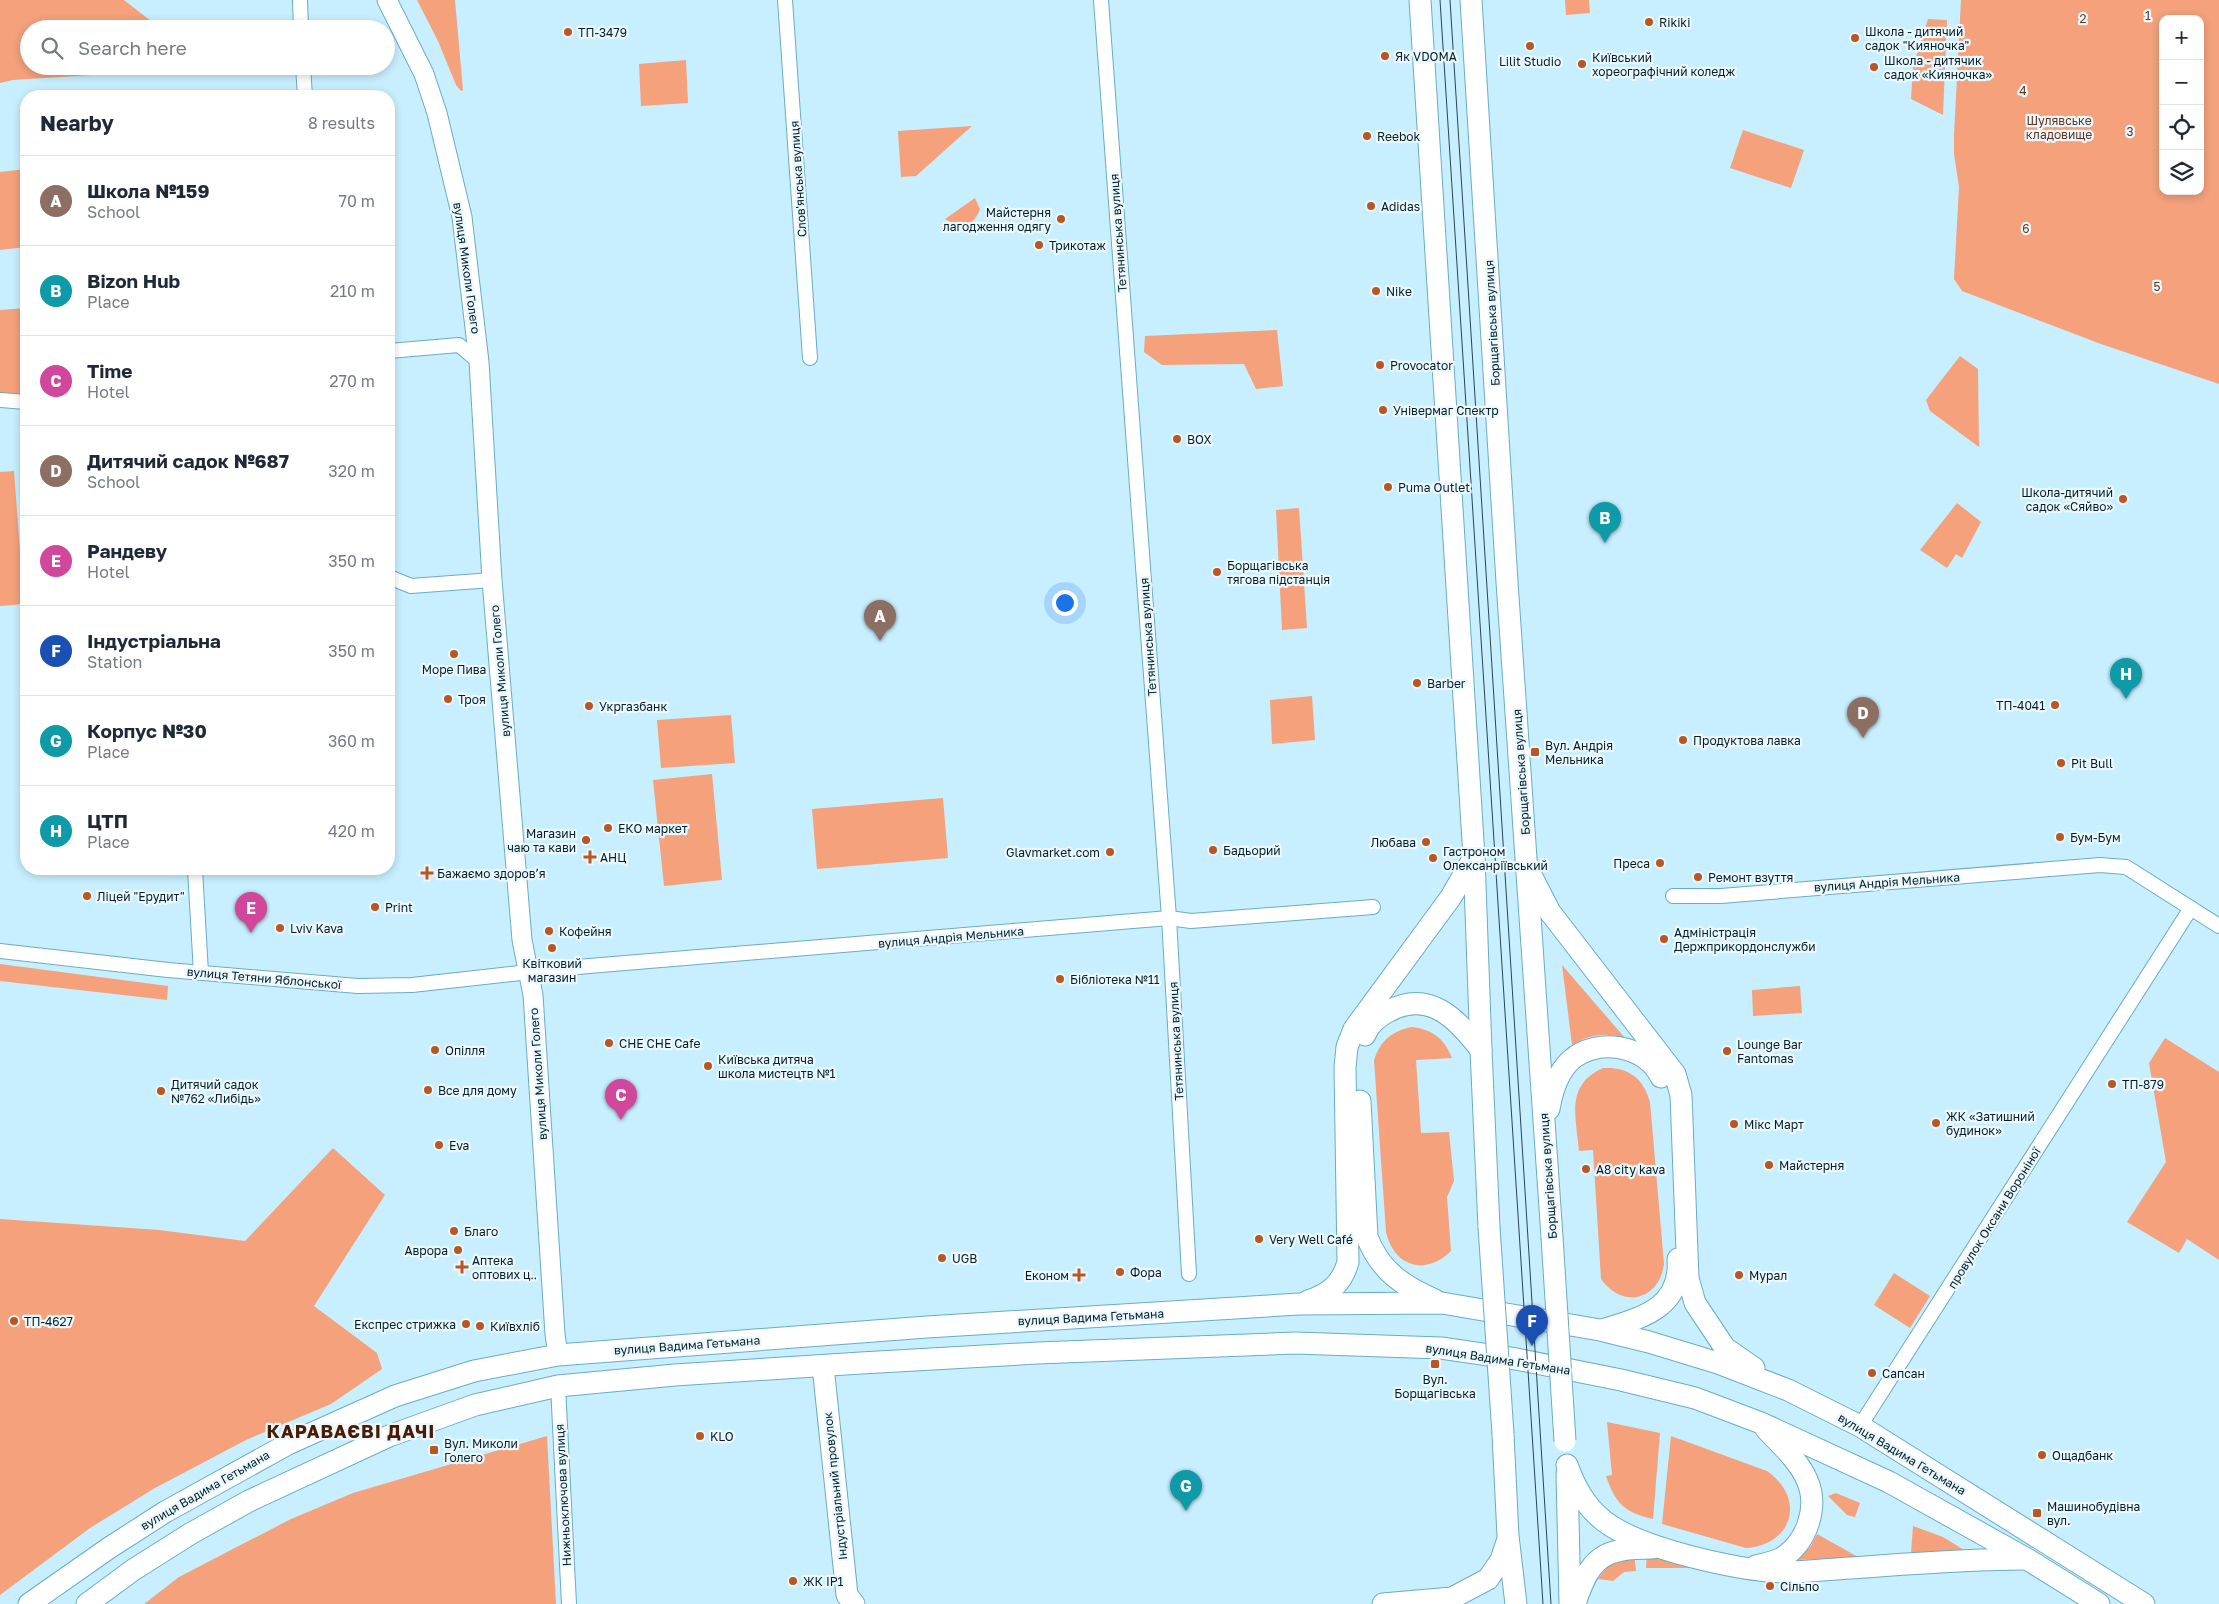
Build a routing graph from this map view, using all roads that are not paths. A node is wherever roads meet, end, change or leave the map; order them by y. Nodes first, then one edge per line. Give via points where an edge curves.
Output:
1 (300, 0) edge
2 (387, 0) edge
3 (785, 0) edge
4 (1101, 0) edge
5 (1420, 0) edge
6 (1471, 0) edge
7 (301, 20) edge
8 (304, 75) edge
9 (305, 90) edge
10 (395, 350) edge
11 (810, 358) dead end
12 (479, 362) junction
13 (0, 400) edge
14 (20, 402) edge
15 (395, 579) edge
16 (492, 580) junction
17 (1474, 857) junction
18 (1527, 868) junction
19 (195, 875) edge
20 (1673, 896) dead end
21 (1373, 906) dead end
22 (2191, 908) junction
23 (1169, 918) junction
24 (2219, 926) edge
25 (0, 951) edge
26 (528, 972) junction
27 (201, 973) junction
28 (1481, 1050) junction
29 (1545, 1139) junction
30 (1189, 1274) dead end
31 (1442, 1303) junction
32 (1298, 1304) junction
33 (1600, 1330) junction
34 (558, 1355) junction
35 (823, 1366) junction
36 (558, 1386) junction
37 (1788, 1390) junction
38 (1761, 1423) junction
39 (1860, 1426) junction
40 (1566, 1465) junction
41 (1508, 1536) junction
42 (1662, 1548) junction
43 (2027, 1560) junction
44 (1742, 1569) junction
45 (1460, 1601) edge
46 (29, 1604) edge
47 (87, 1604) edge
48 (569, 1604) edge
49 (854, 1604) edge
50 (1383, 1604) edge
51 (1516, 1604) edge
52 (1570, 1604) edge
53 (1575, 1604) edge
54 (2099, 1604) edge
55 (2144, 1604) edge

1 - 7 street
2 - 12 main road, вулиця Миколи Голего via 424,74 437,113 462,216
3 - 11 street, Слов'янська вулиця
4 - 23 street, Тетянинська вулиця
5 - 17 main road
6 - 18 main road, Борщагівська вулиця
8 - 9 street
10 - 12 street via 459,345
12 - 16 main road, вулиця Миколи Голего
13 - 14 street
15 - 16 street via 411,586
16 - 26 main road, вулиця Миколи Голего via 522,940
17 - 28 main road
17 - 32 main road via 1451,897 1354,1029 1345,1067 1348,1262 1345,1274 1336,1286 1324,1296
18 - 29 main road, Борщагівська вулиця
18 - 37 main road via 1550,912 1675,1074 1681,1095 1688,1278 1695,1303 1725,1348
19 - 27 street
20 - 22 street, вулиця Андрія Мельника via 1721,896 2100,865 2126,867
21 - 23 street, вулиця Андрія Мельника via 1192,921
22 - 24 street, вулиця Андрія Мельника
22 - 39 street, провулок Оксани Вороніної
23 - 26 street, вулиця Андрія Мельника
23 - 30 street, Тетянинська вулиця
25 - 27 street, вулиця Тетяни Яблонської
26 - 27 street, вулиця Тетяни Яблонської via 412,985 358,986
26 - 34 main road, вулиця Миколи Голего via 533,995
28 - 31 main road via 1455,1019 1440,1009 1417,1003 1398,1006 1380,1015 1367,1030 1359,1048 1367,1237 1372,1250 1396,1280
28 - 41 main road, bridge
29 - 33 main road via 1551,1094 1559,1075 1571,1060 1588,1050 1608,1046 1627,1049 1645,1058 1659,1072 1667,1090 1679,1269 1670,1296 1653,1312
29 - 40 main road, Борщагівська вулиця, bridge
31 - 32 main road, вулиця Вадима Гетьмана
31 - 33 main road, вулиця Вадима Гетьмана
32 - 34 main road, вулиця Вадима Гетьмана via 927,1326
33 - 37 main road, вулиця Вадима Гетьмана via 1710,1360
34 - 46 main road, вулиця Вадима Гетьмана via 474,1372 395,1396 288,1444 164,1512
35 - 36 main road, вулиця Вадима Гетьмана
35 - 38 main road, вулиця Вадима Гетьмана via 1038,1353 1296,1343 1441,1348 1621,1380 1695,1398
35 - 49 main road, Індустріальний провулок via 847,1595
36 - 47 main road, вулиця Вадима Гетьмана via 475,1405 389,1436 249,1501 133,1570
36 - 48 street, Нижньоключова вулиця
37 - 39 main road, вулиця Вадима Гетьмана
38 - 43 main road, вулиця Вадима Гетьмана via 1889,1482
38 - 44 main road via 1807,1479 1813,1500 1812,1514 1798,1542 1782,1558
39 - 55 main road, вулиця Вадима Гетьмана
40 - 42 main road via 1576,1490 1605,1522
40 - 52 main road, Борщагівська вулиця
41 - 45 main road via 1502,1560 1488,1579
41 - 51 main road
42 - 44 main road
42 - 53 main road via 1630,1548 1603,1556 1583,1578
43 - 44 main road via 1976,1560 1786,1572
43 - 54 main road, вулиця Вадима Гетьмана
45 - 50 main road

